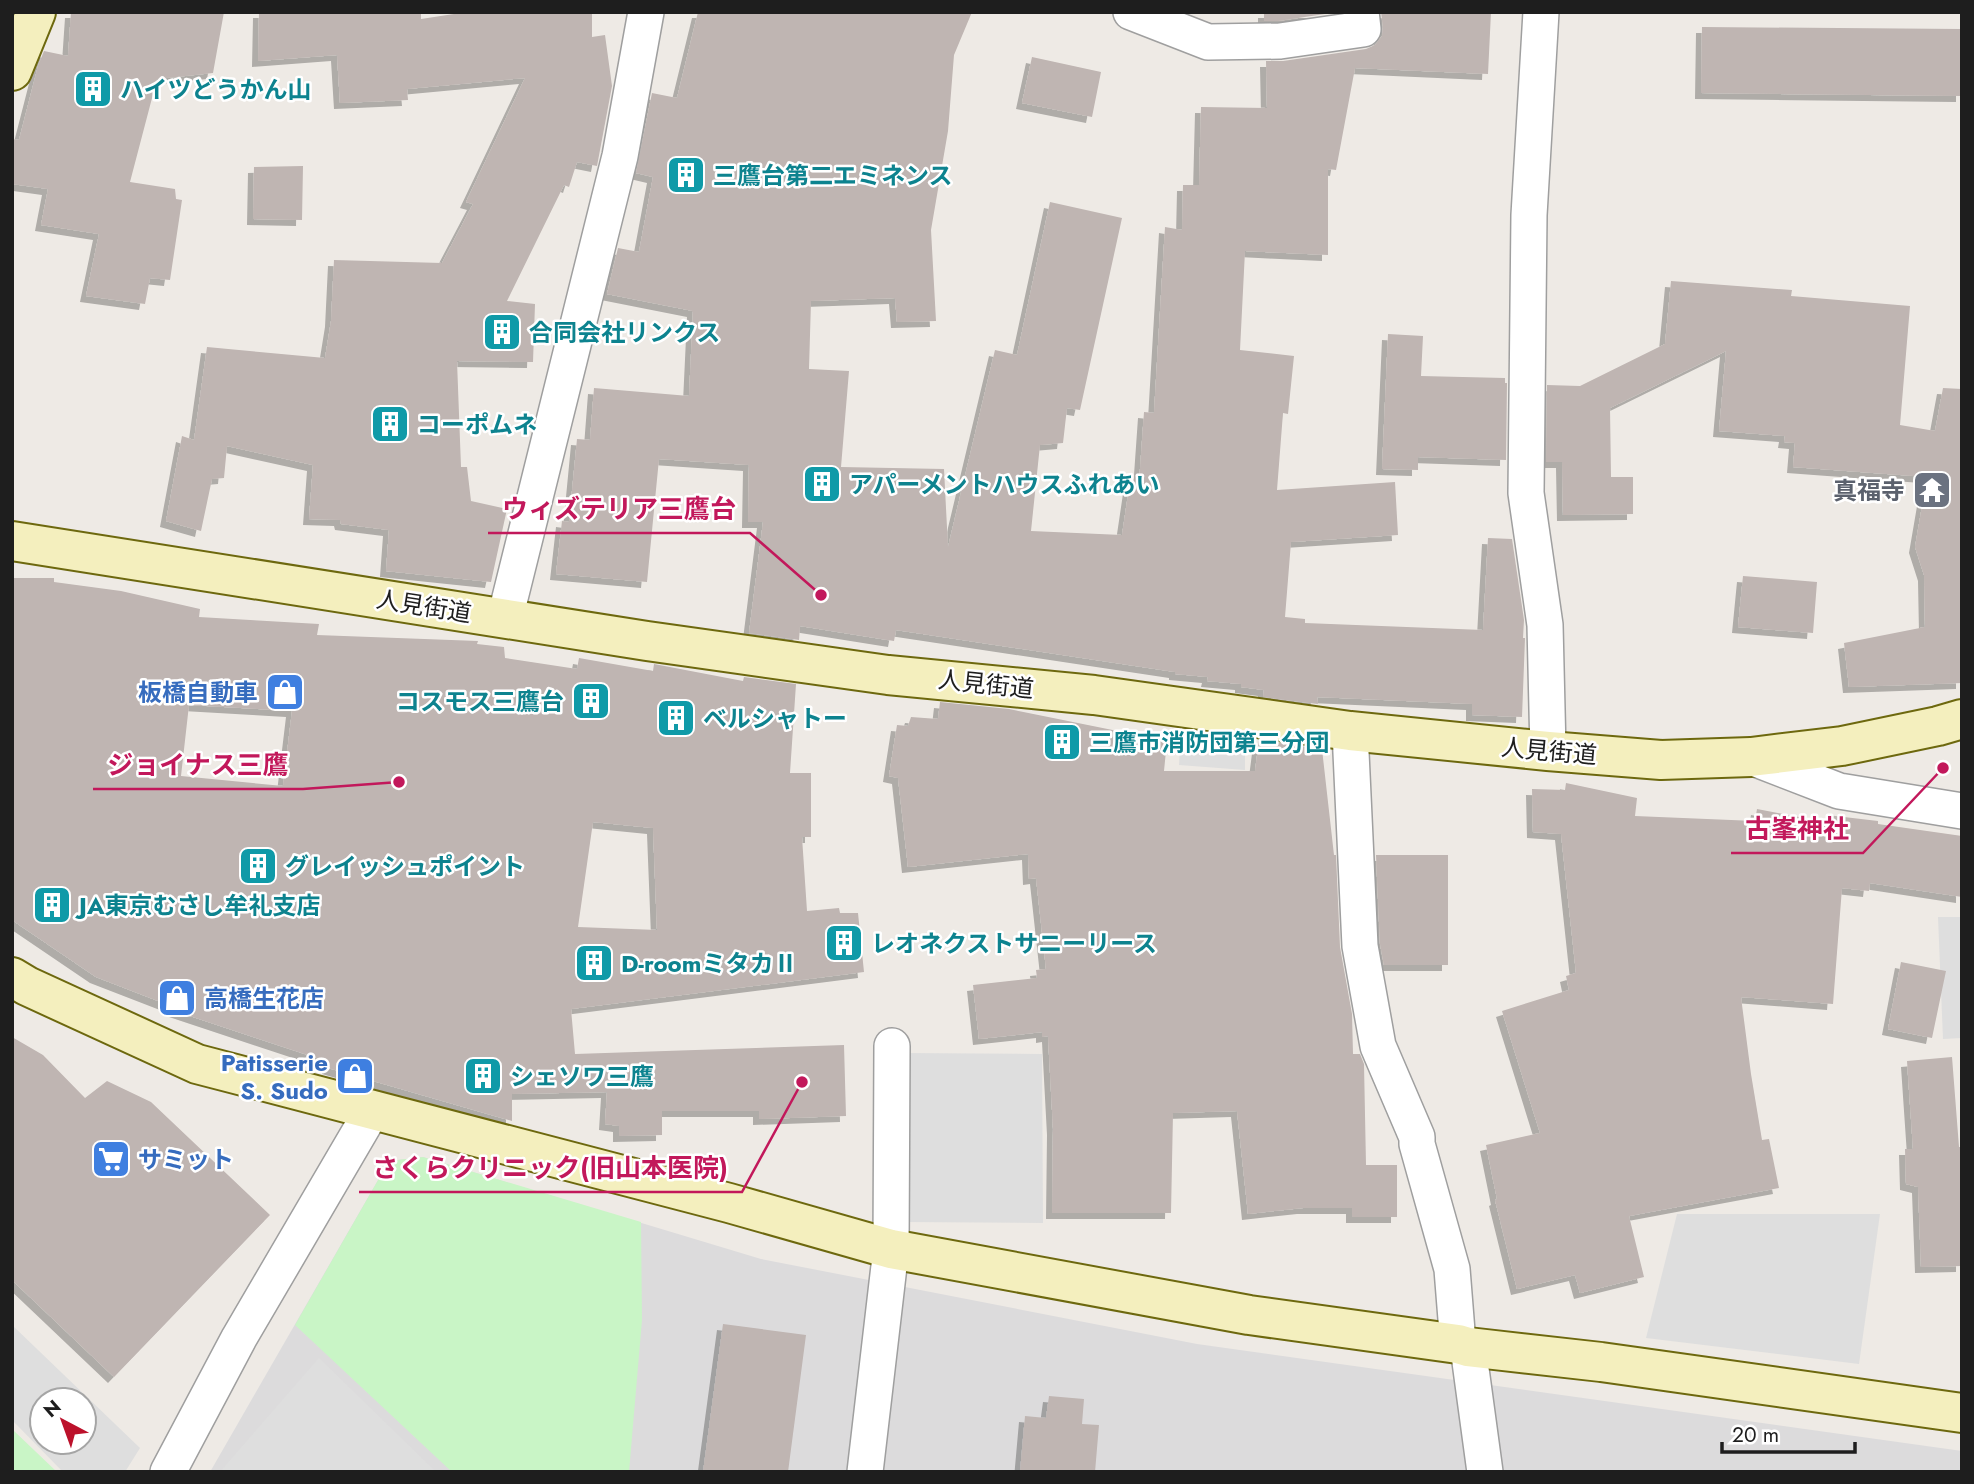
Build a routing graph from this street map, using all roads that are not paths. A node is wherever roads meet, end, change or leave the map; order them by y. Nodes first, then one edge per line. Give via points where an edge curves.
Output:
1 (36, 12) edge
2 (646, 12) edge
3 (1131, 12) edge
4 (1541, 12) edge
5 (1362, 21) edge
6 (12, 71) edge
7 (12, 541) edge
8 (505, 618) junction
9 (1962, 719) edge
10 (1350, 731) junction
11 (1548, 751) junction
12 (1751, 757) junction
13 (1962, 811) edge
14 (12, 977) edge
15 (892, 1046) dead end
16 (373, 1110) junction
17 (891, 1249) junction
18 (1463, 1346) junction
19 (1962, 1413) edge
20 (168, 1472) edge
21 (865, 1472) edge
22 (1486, 1472) edge

1 - 6 street
2 - 8 street via 620,156
3 - 5 street via 1208,42 1280,41
4 - 11 street via 1529,215 1526,493 1545,625
7 - 8 street, 人見街道
8 - 10 street, 人見街道 via 888,675 1094,695
9 - 12 street, 人見街道 via 1842,746
10 - 11 street, 人見街道
10 - 18 street via 1360,946 1378,1046 1417,1137 1452,1269
11 - 12 street, 人見街道 via 1661,760
12 - 13 street via 1839,791
14 - 16 street via 197,1064
15 - 17 street
16 - 17 street
16 - 20 street via 239,1338
17 - 18 street via 1249,1315
17 - 21 street
18 - 19 street
18 - 22 street

